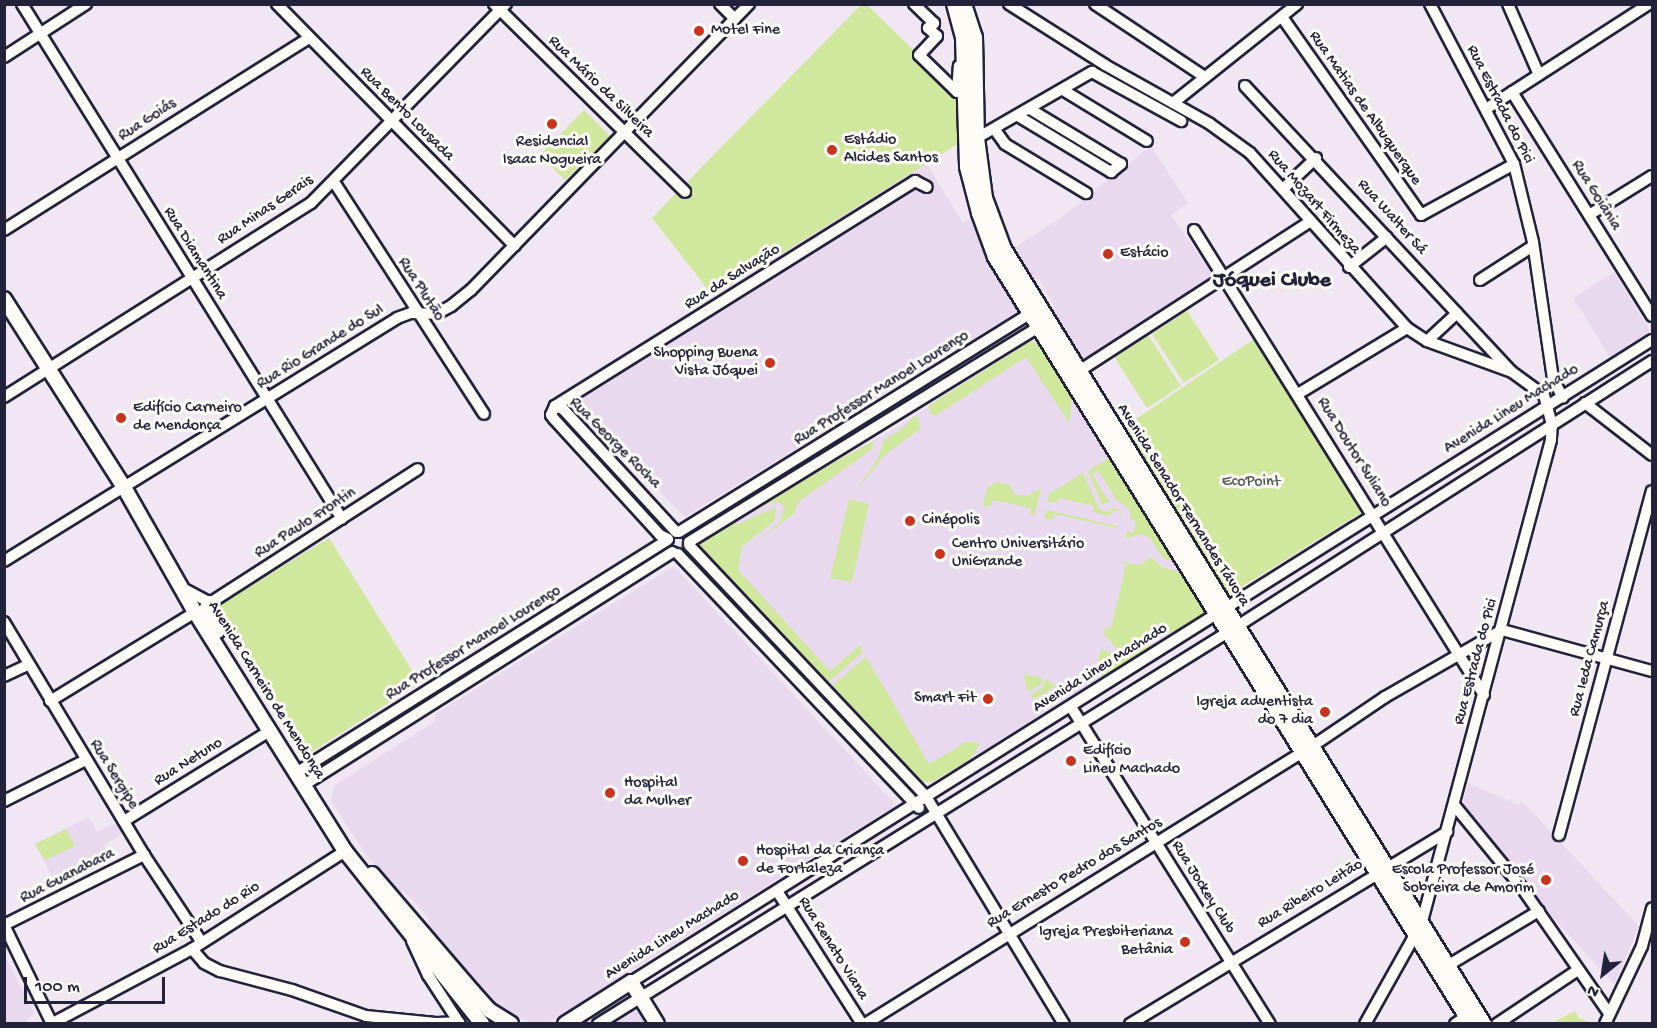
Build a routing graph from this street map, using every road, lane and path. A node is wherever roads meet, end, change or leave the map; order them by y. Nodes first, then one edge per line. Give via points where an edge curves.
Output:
1 (22, 4) edge
2 (86, 4) edge
3 (277, 4) edge
4 (720, 4) edge
5 (750, 4) edge
6 (914, 4) edge
7 (948, 4) edge
8 (954, 4) edge
9 (964, 4) edge
10 (1010, 4) edge
11 (1095, 4) edge
12 (1297, 4) edge
13 (1430, 4) edge
14 (1508, 4) edge
15 (1649, 4) edge
16 (500, 7) edge
17 (1282, 16) junction
18 (735, 19) junction
19 (41, 33) junction
20 (309, 38) junction
21 (4, 57) edge
22 (1539, 75) junction
23 (1205, 77) junction
24 (1138, 84) junction
25 (1245, 86) dead end
26 (1063, 90) junction
27 (1512, 92) junction
28 (1132, 94) junction
29 (1173, 103) junction
30 (1030, 109) junction
31 (1486, 109) junction
32 (1018, 116) junction
33 (1181, 121) dead end
34 (391, 122) junction
35 (995, 130) junction
36 (625, 133) junction
37 (977, 138) junction
38 (1079, 138) junction
39 (1147, 141) dead end
40 (1069, 147) junction
41 (1316, 158) junction
42 (116, 159) junction
43 (1514, 164) junction
44 (1653, 176) edge
45 (333, 182) junction
46 (927, 187) dead end
47 (1284, 188) junction
48 (685, 192) dead end
49 (1086, 193) dead end
50 (1589, 215) junction
51 (1311, 221) junction
52 (4, 230) edge
53 (1194, 230) dead end
54 (1387, 237) junction
55 (515, 246) junction
56 (1533, 246) junction
57 (1349, 267) junction
58 (1224, 277) junction
59 (192, 278) junction
60 (1480, 280) dead end
61 (4, 299) edge
62 (1035, 310) junction
63 (418, 312) junction
64 (1457, 313) junction
65 (1653, 316) edge
66 (1040, 327) junction
67 (1407, 328) junction
68 (1653, 340) edge
69 (1427, 341) junction
70 (1653, 361) edge
71 (48, 370) junction
72 (1079, 371) junction
73 (1512, 372) junction
74 (1553, 379) junction
75 (1529, 383) junction
76 (908, 392) junction
77 (1298, 394) junction
78 (4, 397) edge
79 (1563, 398) junction
80 (267, 400) junction
81 (915, 403) junction
82 (1585, 403) junction
83 (555, 406) junction
84 (1547, 408) junction
85 (484, 414) dead end
86 (1552, 424) junction
87 (1653, 455) edge
88 (418, 469) dead end
89 (125, 489) junction
90 (1653, 491) edge
91 (1375, 516) junction
92 (342, 519) junction
93 (1384, 530) junction
94 (673, 536) junction
95 (689, 543) junction
96 (675, 553) junction
97 (4, 561) edge
98 (186, 590) junction
99 (210, 603) junction
100 (195, 612) junction
101 (1225, 612) junction
102 (4, 622) edge
103 (1231, 629) junction
104 (1502, 630) junction
105 (1459, 654) junction
106 (1606, 659) junction
107 (28, 664) junction
108 (1653, 670) edge
109 (4, 676) edge
110 (1484, 695) junction
111 (50, 701) junction
112 (1071, 707) junction
113 (1080, 721) junction
114 (270, 731) junction
115 (1306, 750) junction
116 (86, 760) junction
117 (303, 777) junction
118 (927, 798) junction
119 (4, 801) edge
120 (914, 806) junction
121 (1455, 806) junction
122 (933, 813) junction
123 (124, 821) junction
124 (1447, 832) junction
125 (1558, 835) dead end
126 (1156, 843) junction
127 (345, 851) junction
128 (144, 855) junction
129 (1381, 869) junction
130 (800, 876) junction
131 (777, 891) junction
132 (809, 891) junction
133 (787, 905) junction
134 (1653, 908) edge
135 (747, 910) junction
136 (1539, 911) junction
137 (756, 924) junction
138 (5, 925) edge
139 (1419, 929) junction
140 (1007, 933) junction
141 (410, 938) junction
142 (1653, 940) edge
143 (201, 941) junction
144 (1642, 946) junction
145 (192, 949) junction
146 (1230, 962) junction
147 (1447, 966) junction
148 (1578, 970) junction
149 (631, 982) junction
150 (640, 997) junction
151 (1610, 1012) junction
152 (1465, 1021) edge
153 (52, 1023) edge
154 (459, 1023) edge
155 (482, 1023) edge
156 (511, 1023) edge
157 (565, 1023) edge
158 (598, 1023) edge
159 (657, 1023) edge
160 (863, 1023) edge
161 (1064, 1023) edge
162 (1130, 1023) edge
163 (1270, 1023) edge
164 (1365, 1023) edge
165 (1484, 1023) edge
166 (1497, 1023) edge
167 (1605, 1023) edge

1 - 19 street, Rua Diamantina
2 - 19 street
3 - 20 street, Rua Bento Lousada
4 - 18 street
5 - 18 street, Rua Rio Grande do Sul
6 - 7 street via 933,23 928,28 937,36 919,56 957,92 957,34
8 - 62 main road, Avenida Senador Fernandes Távora via 963,38 967,166 972,186 995,257
9 - 37 main road, Avenida Senador Fernandes Távora via 975,37
10 - 24 street, Rua Mozart Firmeza
11 - 23 street
12 - 17 street
13 - 31 street, Rua Estrada do Pici
14 - 22 street
15 - 22 street
16 - 34 street, Rua Minas Gerais
16 - 36 street, Rua Mário da Silveira
17 - 23 street
17 - 43 street, Rua Matias de Albuquerque via 1389,173 1423,215
18 - 36 street, Rua Rio Grande do Sul
19 - 21 street
19 - 42 street, Rua Diamantina
20 - 34 street, Rua Bento Lousada
20 - 42 street, Rua Goiás
22 - 27 street
23 - 29 street
24 - 28 street
24 - 29 street, Rua Mozart Firmeza
25 - 41 street, Rua Walter Sá
26 - 28 street via 1092,72
26 - 30 street
26 - 39 street
27 - 31 street
27 - 50 street, Rua Goiânia
28 - 33 street
29 - 47 street, Rua Mozart Firmeza via 1210,123 1250,153
30 - 32 street
30 - 38 street
31 - 43 street, Rua Estrada do Pici
32 - 35 street
32 - 40 street
34 - 45 street, Rua Minas Gerais
34 - 55 street, Rua Bento Lousada
35 - 37 street
35 - 49 street via 1000,141
36 - 48 street, Rua Mário da Silveira
36 - 55 street, Rua Rio Grande do Sul
37 - 62 main road, Avenida Senador Fernandes Távora via 985,198 1004,249
38 - 40 street
38 - 40 street via 1121,164 1111,172
41 - 47 street
41 - 54 street, Rua Walter Sá
42 - 52 street, Rua Goiás
42 - 59 street, Rua Diamantina
43 - 56 street, Rua Estrada do Pici
44 - 50 street
45 - 59 street, Rua Minas Gerais via 311,203
45 - 63 street, Rua Plutão
46 - 83 street, Rua da Salvação via 915,181
47 - 51 street, Rua Mozart Firmeza
50 - 65 street, Rua Goiânia
51 - 57 street, Rua Mozart Firmeza
51 - 58 street
53 - 58 street, Rua Doutor Suliano
54 - 57 street
54 - 64 street, Rua Walter Sá
55 - 63 street, Rua Rio Grande do Sul via 451,306 436,314
56 - 60 street
56 - 74 street, Rua Estrada do Pici
57 - 67 street, Rua Mozart Firmeza
58 - 72 street
58 - 77 street, Rua Doutor Suliano
59 - 71 street, Rua Minas Gerais
59 - 80 street, Rua Diamantina
61 - 71 main road, Avenida Carneiro de Mendonça
62 - 66 main road, Avenida Senador Fernandes Távora
62 - 72 main road, Avenida Senador Fernandes Távora
62 - 76 street, Rua Professor Manoel Lourenço
63 - 80 street, Rua Rio Grande do Sul via 397,318
63 - 85 street, Rua Plutão
64 - 69 street
64 - 73 street, Rua Walter Sá
66 - 81 street, Rua Professor Manoel Lourenço
66 - 101 main road, Avenida Senador Fernandes Távora
67 - 69 street, Rua Mozart Firmeza
67 - 77 street
68 - 79 street, Avenida Lineu Machado
69 - 73 street, Rua Mozart Firmeza
70 - 82 street, Avenida Lineu Machado
71 - 78 street, Rua Minas Gerais
71 - 89 main road, Avenida Carneiro de Mendonça
72 - 101 main road, Avenida Senador Fernandes Távora
73 - 75 street, Rua Mozart Firmeza
74 - 75 street
74 - 79 street, Rua Estrada do Pici
75 - 84 street, Rua Mozart Firmeza via 1544,395
76 - 81 street
76 - 94 street, Rua Professor Manoel Lourenço
77 - 91 street, Rua Doutor Suliano
79 - 84 street, Avenida Lineu Machado
80 - 89 street, Rua Rio Grande do Sul
80 - 92 street, Rua Diamantina
81 - 95 street, Rua Professor Manoel Lourenço
82 - 86 street, Avenida Lineu Machado
82 - 87 street
83 - 94 street, Rua George Rocha via 563,409
83 - 94 street, Rua George Rocha via 551,415 554,419 660,535
84 - 86 street
84 - 91 street, Avenida Lineu Machado
86 - 93 street, Avenida Lineu Machado
86 - 104 street, Rua Estrada do Pici
88 - 92 street, Rua Paulo Frontin
89 - 97 street, Rua Rio Grande do Sul
89 - 98 main road, Avenida Carneiro de Mendonça
90 - 106 street, Rua Ieda Camurça
91 - 93 street, Rua Doutor Suliano
91 - 101 street, Avenida Lineu Machado
92 - 99 street, Rua Paulo Frontin
93 - 103 street, Avenida Lineu Machado
93 - 105 street, Rua Doutor Suliano
94 - 95 street
94 - 96 street
94 - 117 street, Rua Professor Manoel Lourenço
95 - 96 street, Rua Professor Manoel Lourenço
95 - 118 street
96 - 117 street, Rua Professor Manoel Lourenço
96 - 120 street
98 - 99 street
98 - 100 main road, Avenida Carneiro de Mendonça
99 - 117 main road, Avenida Carneiro de Mendonça via 206,610 210,619
100 - 111 street
100 - 114 main road, Avenida Carneiro de Mendonça
101 - 103 main road, Avenida Senador Fernandes Távora
101 - 112 street, Avenida Lineu Machado
102 - 107 street, Rua Sergipe
103 - 113 street, Avenida Lineu Machado
103 - 115 main road, Avenida Senador Fernandes Távora
104 - 105 street, Rua Ernesto Pedro dos Santos
104 - 106 street
104 - 110 street, Rua Estrada do Pici
105 - 110 street, Rua Doutor Suliano
105 - 115 street, Rua Ernesto Pedro dos Santos
106 - 108 street
106 - 125 street, Rua Ieda Camurça
107 - 109 street
107 - 111 street, Rua Sergipe
110 - 121 street, Rua Estrada do Pici
111 - 116 street, Rua Sergipe
112 - 113 street, Rua Jockey Club
112 - 118 street, Avenida Lineu Machado
113 - 122 street, Avenida Lineu Machado
113 - 126 street, Rua Jockey Club
114 - 117 main road, Avenida Carneiro de Mendonça
114 - 123 street, Rua Netuno
115 - 126 street, Rua Ernesto Pedro dos Santos
115 - 129 main road, Avenida Senador Fernandes Távora
116 - 119 street
116 - 123 street, Rua Sergipe
117 - 127 main road, Avenida Carneiro de Mendonça
117 - 156 main road, Avenida Carneiro de Mendonça via 365,865 489,1010
118 - 120 street, Avenida Lineu Machado
118 - 122 street
120 - 122 street
120 - 130 street, Avenida Lineu Machado
121 - 124 street, Rua Estrada do Pici
121 - 136 street
122 - 132 street, Avenida Lineu Machado
122 - 140 street
123 - 128 street, Rua Sergipe
124 - 129 street, Rua Ribeiro Leitão
124 - 139 street, Rua Estrada do Pici
126 - 140 street, Rua Ernesto Pedro dos Santos
126 - 146 street, Rua Jockey Club
127 - 141 main road, Avenida Carneiro de Mendonça
127 - 143 street, Rua Estado do Rio
128 - 138 street, Rua Guanabara
128 - 143 street, Rua Sergipe
129 - 139 main road, Avenida Senador Fernandes Távora
129 - 146 street, Rua Ribeiro Leitão
130 - 131 street, Avenida Lineu Machado
130 - 132 street
131 - 133 street, Rua Renato Viana
131 - 135 street, Avenida Lineu Machado
132 - 133 street, Avenida Lineu Machado
133 - 137 street, Avenida Lineu Machado
133 - 160 street, Rua Renato Viana
134 - 144 street
135 - 137 street
135 - 149 street, Avenida Lineu Machado
136 - 147 street
136 - 148 street
137 - 150 street, Avenida Lineu Machado
138 - 153 street
139 - 147 main road, Avenida Senador Fernandes Távora
139 - 152 main road, Avenida Senador Fernandes Távora
139 - 164 street, Rua Estrada do Pici
140 - 160 street, Rua Ernesto Pedro dos Santos
140 - 161 street
141 - 154 street
141 - 155 main road, Avenida Carneiro de Mendonça
142 - 144 street
143 - 145 street, Rua Estado do Rio
144 - 151 street
145 - 153 street, Rua Estado do Rio
145 - 154 street via 204,963 220,971 292,990 366,1016
146 - 162 street, Rua Ribeiro Leitão
146 - 163 street, Rua Jockey Club
147 - 165 main road, Avenida Senador Fernandes Távora
148 - 151 street
148 - 166 street
149 - 150 main road
149 - 157 main road, Avenida Lineu Machado
150 - 158 street, Avenida Lineu Machado
150 - 159 main road
151 - 167 street

